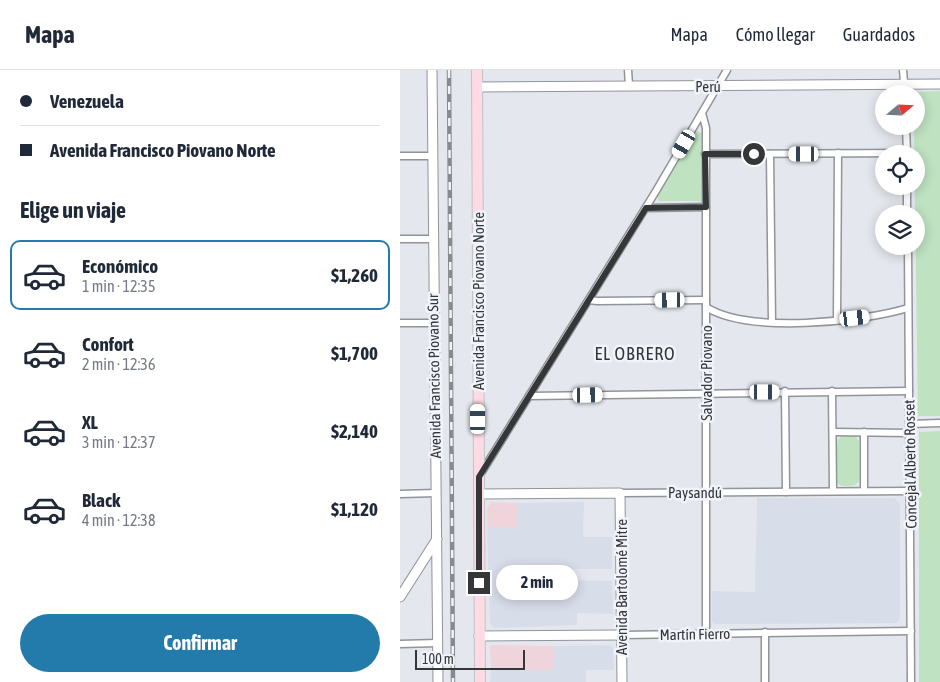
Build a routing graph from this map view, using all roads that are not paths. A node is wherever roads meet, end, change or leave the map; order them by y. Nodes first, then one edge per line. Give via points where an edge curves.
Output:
1 (432, 70) edge
2 (477, 70) edge
3 (628, 70) edge
4 (727, 70) edge
5 (903, 70) edge
6 (940, 84) edge
7 (629, 85) junction
8 (905, 85) edge
9 (477, 86) junction
10 (719, 86) junction
11 (925, 86) edge
12 (875, 89) edge
13 (702, 113) junction
14 (838, 153) junction
15 (875, 153) edge
16 (705, 154) junction
17 (770, 154) junction
18 (400, 156) edge
19 (432, 156) junction
20 (706, 207) junction
21 (646, 208) junction
22 (433, 239) junction
23 (400, 240) edge
24 (908, 255) edge
25 (589, 300) junction
26 (706, 303) junction
27 (908, 308) junction
28 (837, 320) junction
29 (772, 322) junction
30 (433, 323) junction
31 (400, 324) edge
32 (832, 391) junction
33 (909, 391) junction
34 (707, 392) junction
35 (785, 392) junction
36 (529, 396) junction
37 (940, 423) edge
38 (910, 424) junction
39 (833, 432) junction
40 (864, 432) junction
41 (910, 433) junction
42 (479, 477) junction
43 (833, 491) junction
44 (864, 491) junction
45 (910, 491) junction
46 (706, 492) junction
47 (786, 492) junction
48 (436, 493) junction
49 (620, 493) junction
50 (400, 494) edge
51 (479, 494) junction
52 (436, 539) junction
53 (400, 598) edge
54 (911, 631) junction
55 (765, 632) junction
56 (706, 633) junction
57 (622, 635) junction
58 (480, 636) junction
59 (438, 643) junction
60 (400, 644) edge
61 (438, 682) edge
62 (480, 682) edge
63 (622, 682) edge
64 (765, 682) edge
65 (911, 682) edge

1 - 19 street, Avenida Francisco Piovano Sur
2 - 9 main road, Avenida Francisco Piovano Norte
3 - 7 street
4 - 10 street
5 - 8 street
6 - 11 street, Perú
7 - 9 street, Perú
7 - 10 street, Perú
9 - 42 main road, Avenida Francisco Piovano Norte
10 - 12 street, Perú
10 - 13 street
13 - 16 street, Salvador Piovano via 706,128
13 - 21 street
14 - 15 street
14 - 17 street
14 - 28 street
16 - 17 street
16 - 20 street, Salvador Piovano
17 - 29 street
18 - 19 street
19 - 22 street, Avenida Francisco Piovano Sur
20 - 21 street
20 - 26 street, Salvador Piovano
21 - 25 street
22 - 23 street
22 - 30 street, Avenida Francisco Piovano Sur
24 - 27 street, Concejal Alberto Rosset
25 - 26 street
25 - 36 street
26 - 29 street via 736,318
26 - 34 street, Salvador Piovano
27 - 28 street
27 - 33 street, Concejal Alberto Rosset
28 - 29 street
30 - 31 street
30 - 48 street, Avenida Francisco Piovano Sur
32 - 33 street
32 - 35 street
32 - 39 street
33 - 38 street, Concejal Alberto Rosset
34 - 35 street
34 - 36 street
34 - 46 street, Salvador Piovano
35 - 47 street
36 - 42 street
37 - 38 street
38 - 41 street, Concejal Alberto Rosset
39 - 40 street
39 - 43 street
40 - 41 street
40 - 44 street
41 - 45 street, Concejal Alberto Rosset
42 - 51 main road, Avenida Francisco Piovano Norte
43 - 44 street, Paysandú
43 - 47 street, Paysandú
44 - 45 street, Paysandú
45 - 54 street, Concejal Alberto Rosset
46 - 47 street, Paysandú
46 - 49 street, Paysandú
46 - 56 street, Salvador Piovano
48 - 50 street
48 - 52 street, Avenida Francisco Piovano Sur
49 - 51 street, Paysandú
49 - 57 street, Avenida Bartolomé Mitre
51 - 58 main road, Avenida Francisco Piovano Norte
52 - 53 street
52 - 59 street, Avenida Francisco Piovano Sur
54 - 55 street, Martín Fierro
54 - 65 street, Concejal Alberto Rosset
55 - 56 street, Martín Fierro
55 - 64 street
56 - 57 street, Martín Fierro
57 - 58 street, Martín Fierro
57 - 63 street, Avenida Bartolomé Mitre
58 - 62 main road, Avenida Francisco Piovano Norte
59 - 60 street
59 - 61 street, Avenida Francisco Piovano Sur

